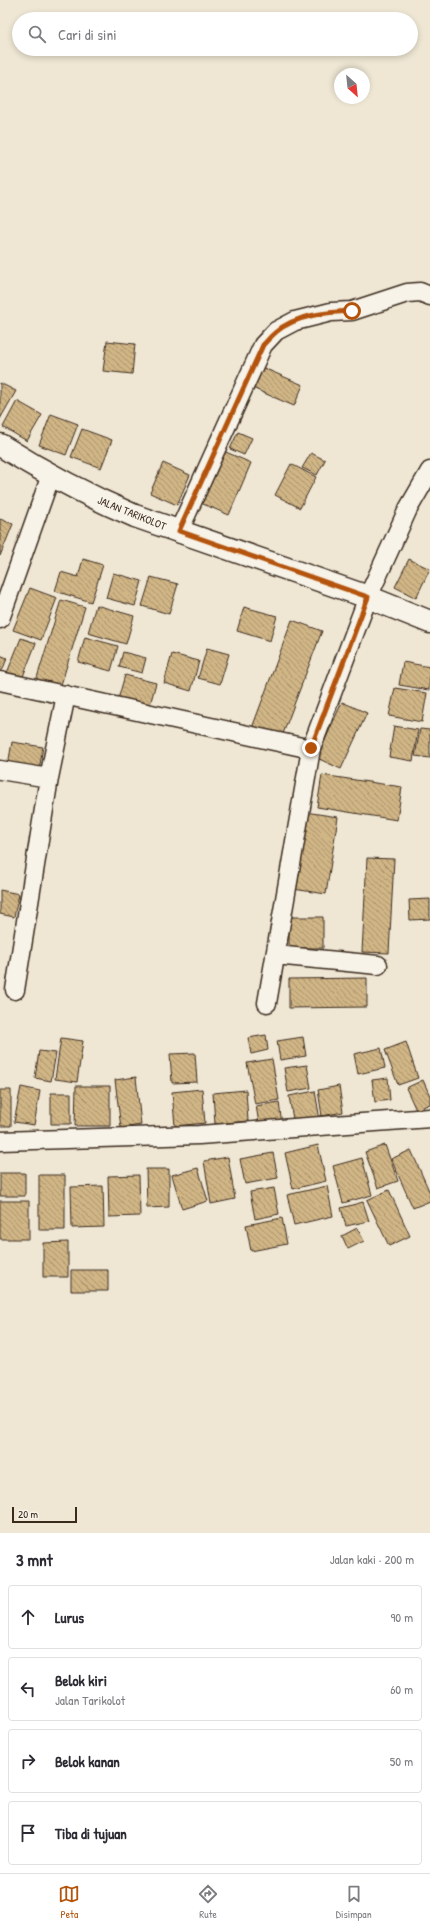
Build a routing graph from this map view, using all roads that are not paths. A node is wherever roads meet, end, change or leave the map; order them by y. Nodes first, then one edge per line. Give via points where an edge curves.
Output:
1 (430, 296) edge
2 (0, 445) edge
3 (430, 471) edge
4 (51, 474) junction
5 (179, 531) junction
6 (368, 597) junction
7 (0, 619) edge
8 (430, 622) edge
9 (0, 681) edge
10 (66, 695) junction
11 (311, 748) junction
12 (0, 770) edge
13 (49, 778) junction
14 (275, 955) junction
15 (378, 965) dead end
16 (15, 990) dead end
17 (267, 1003) dead end
18 (430, 1118) edge
19 (0, 1141) edge

1 - 5 street via 420,292 407,293 352,311 331,312 295,321 276,331 263,345
2 - 4 street, JALAN TARIKOLOT
3 - 6 street via 408,508
4 - 5 street, JALAN TARIKOLOT via 104,503
4 - 7 street
5 - 6 street, JALAN TARIKOLOT
6 - 8 street, JALAN TARIKOLOT
6 - 11 street
9 - 10 street
10 - 11 street
10 - 13 street
11 - 14 street
12 - 13 street
13 - 16 street
14 - 15 street
14 - 17 street
18 - 19 street via 199,1135

